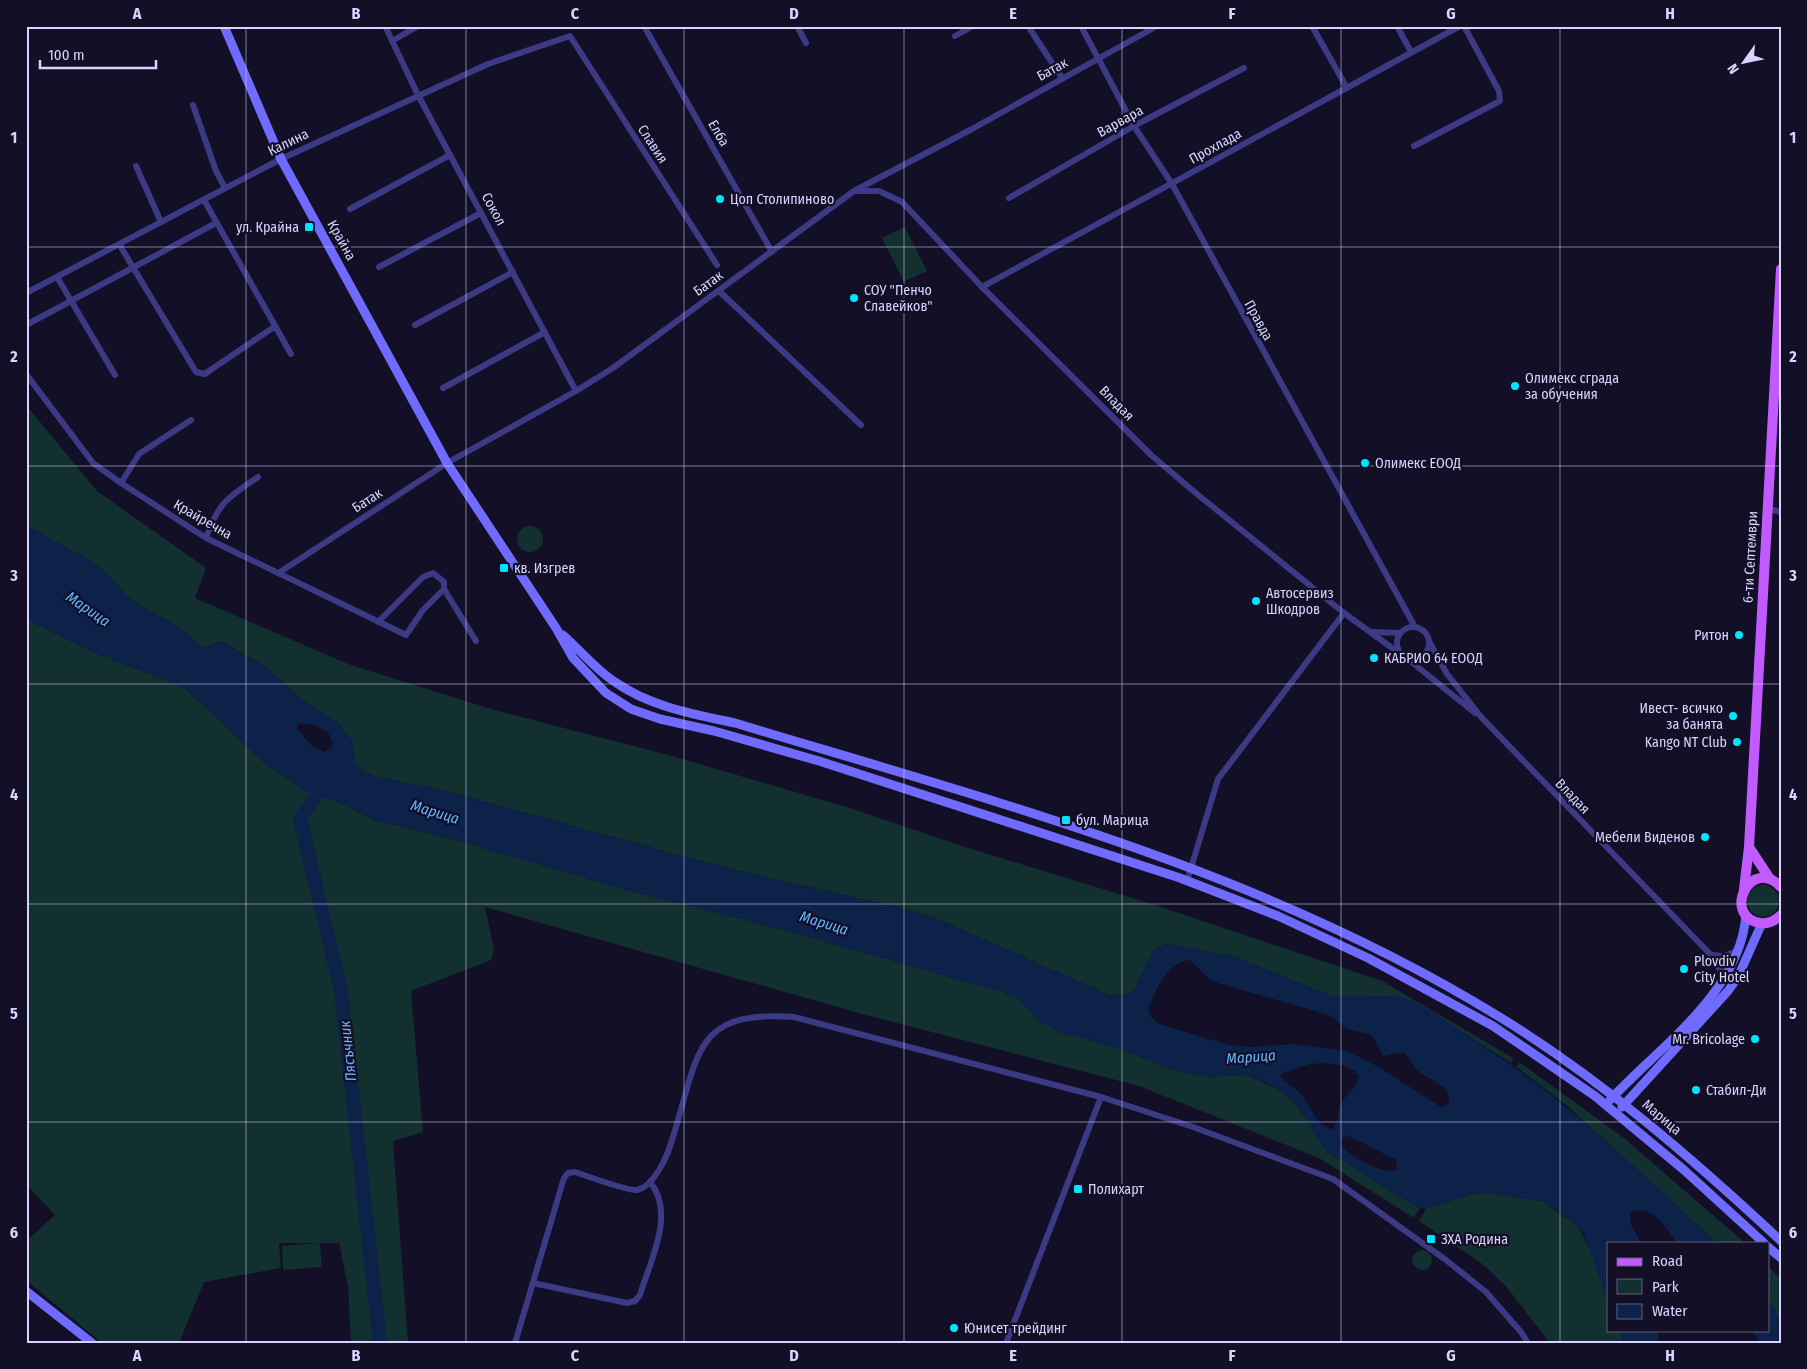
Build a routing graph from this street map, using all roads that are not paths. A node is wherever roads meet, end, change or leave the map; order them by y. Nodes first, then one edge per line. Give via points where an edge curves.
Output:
1 (224, 26) edge
2 (385, 26) edge
3 (418, 26) edge
4 (644, 26) edge
5 (797, 26) edge
6 (973, 26) edge
7 (1028, 26) edge
8 (1081, 26) edge
9 (1157, 26) edge
10 (1312, 26) edge
11 (1397, 26) edge
12 (1462, 26) edge
13 (570, 36) joint
14 (955, 36) dead end
15 (391, 40) junction
16 (806, 42) dead end
17 (1411, 52) junction
18 (1098, 58) junction
19 (1244, 68) dead end
20 (1062, 78) junction
21 (1346, 88) junction
22 (418, 95) junction
23 (193, 105) dead end
24 (1134, 126) junction
25 (1414, 146) dead end
26 (450, 155) junction
27 (281, 159) junction
28 (136, 166) dead end
29 (1172, 184) junction
30 (225, 188) junction
31 (854, 190) junction
32 (1009, 198) dead end
33 (204, 200) junction
34 (350, 209) dead end
35 (481, 213) junction
36 (161, 222) junction
37 (216, 223) junction
38 (120, 244) junction
39 (772, 252) junction
40 (717, 265) dead end
41 (379, 267) dead end
42 (133, 268) junction
43 (1781, 269) edge
44 (513, 272) junction
45 (58, 277) junction
46 (982, 287) junction
47 (719, 291) junction
48 (26, 293) edge
49 (72, 301) junction
50 (28, 324) dead end
51 (415, 325) dead end
52 (274, 327) junction
53 (545, 332) junction
54 (291, 354) dead end
55 (26, 374) edge
56 (115, 375) dead end
57 (442, 388) dead end
58 (576, 391) junction
59 (191, 420) dead end
60 (861, 425) dead end
61 (447, 463) junction
62 (258, 477) dead end
63 (121, 483) junction
64 (1767, 509) junction
65 (1781, 514) edge
66 (206, 538) junction
67 (280, 572) junction
68 (444, 589) junction
69 (1344, 612) junction
70 (378, 622) junction
71 (1414, 627) junction
72 (556, 628) junction
73 (1372, 632) junction
74 (1400, 633) junction
75 (476, 641) dead end
76 (1429, 641) junction
77 (1400, 653) junction
78 (1408, 659) junction
79 (1482, 718) junction
80 (1748, 846) junction
81 (1192, 867) junction
82 (1770, 879) junction
83 (1187, 880) junction
84 (1781, 887) edge
85 (1744, 889) junction
86 (1746, 915) junction
87 (1780, 916) edge
88 (1762, 923) junction
89 (1738, 950) junction
90 (1711, 955) junction
91 (1724, 978) junction
92 (1614, 1095) junction
93 (1101, 1097) junction
94 (1606, 1104) junction
95 (1625, 1104) junction
96 (1617, 1113) junction
97 (650, 1182) junction
98 (1781, 1240) edge
99 (1763, 1242) edge
100 (1770, 1249) edge
101 (1781, 1258) edge
102 (533, 1283) junction
103 (26, 1291) edge
104 (92, 1343) edge
105 (515, 1343) edge
106 (1006, 1343) edge
107 (1528, 1343) edge

1 - 27 street, Крайна
2 - 15 street, Сокол
3 - 15 street
4 - 39 street, Елба
5 - 16 street
6 - 14 street
7 - 20 street
8 - 18 street, Правда
9 - 18 street, Батак
10 - 21 street
11 - 17 street
12 - 17 street, Прохлада
12 - 25 street via 1499,91 1500,101
13 - 22 street, Калина via 488,64
13 - 40 street, Славия
15 - 22 street, Сокол
17 - 21 street, Прохлада
18 - 20 street, Батак
18 - 24 street, Правда
19 - 24 street, Варвара
20 - 31 street, Батак
21 - 29 street, Прохлада
22 - 26 street, Сокол
22 - 27 street, Калина
23 - 30 street
24 - 29 street, Правда
24 - 32 street, Варвара
26 - 34 street
26 - 35 street, Сокол
27 - 30 street, Калина
27 - 61 street, Крайна
28 - 36 street
29 - 46 street, Прохлада
29 - 71 street, Правда
30 - 33 street, Калина
31 - 39 street, Батак
31 - 46 street, Владая via 879,191 902,202
33 - 36 street, Калина
33 - 37 street
35 - 41 street
35 - 44 street, Сокол
36 - 38 street, Калина
37 - 42 street
37 - 52 street
38 - 42 street
38 - 45 street, Калина
39 - 47 street, Батак
42 - 49 street
42 - 52 street via 196,372 205,374
43 - 64 main road, 6-ти Септември
44 - 51 street
44 - 53 street, Сокол
45 - 48 street, Калина
45 - 49 street
46 - 69 street, Владая via 1151,454
47 - 58 street, Батак
47 - 60 street
49 - 50 street
49 - 56 street
52 - 54 street
53 - 57 street
53 - 58 street, Сокол
55 - 63 street, Крайречна via 93,463
58 - 61 street, Батак
59 - 63 street via 139,454
61 - 67 street, Батак
61 - 72 street, Марица
62 - 66 street via 230,496 214,514
63 - 66 street, Крайречна
64 - 65 street via 1778,510
64 - 80 main road, 6-ти Септември
66 - 67 street, Крайречна
67 - 70 street, Крайречна
68 - 70 street, Крайречна via 406,635
68 - 70 street via 444,582 433,573 423,577
68 - 75 street
69 - 73 street, Владая
69 - 81 street via 1218,779
71 - 74 street
71 - 76 street, Владая via 1424,632
72 - 81 street, Марица via 614,682 646,700 735,723 1037,815
72 - 83 street, Марица via 573,658 606,693 631,709 819,761
73 - 74 street
73 - 77 street, Владая
74 - 77 street via 1396,643
76 - 78 street via 1423,656
76 - 79 street, Владая via 1447,674
77 - 78 street, Владая
78 - 79 street, Владая
79 - 90 street, Владая
80 - 82 main road
80 - 85 main road, 6-ти Септември
81 - 83 street
81 - 92 street, Марица via 1374,946 1499,1016
82 - 84 main road
82 - 85 main road via 1755,880
83 - 94 street, Марица via 1278,916 1443,998 1534,1052
85 - 86 main road, 6-ти Септември via 1741,903
86 - 88 main road
86 - 89 street via 1745,933
87 - 88 main road
88 - 95 street via 1728,992
89 - 90 street via 1724,956
89 - 91 street
90 - 91 street, Владая
91 - 92 street via 1707,1001
92 - 94 street
92 - 95 street, Марица
93 - 97 street via 794,1017 762,1015 724,1026 704,1043 667,1158
93 - 106 street
93 - 107 street via 1333,1179 1486,1292
94 - 96 street, Марица
95 - 96 street
95 - 98 street, Марица
96 - 99 street, Марица
97 - 102 street via 633,1190 568,1173 557,1198
97 - 102 street via 658,1193 662,1221 640,1295 635,1301 627,1303
100 - 101 street
102 - 105 street
103 - 104 street

